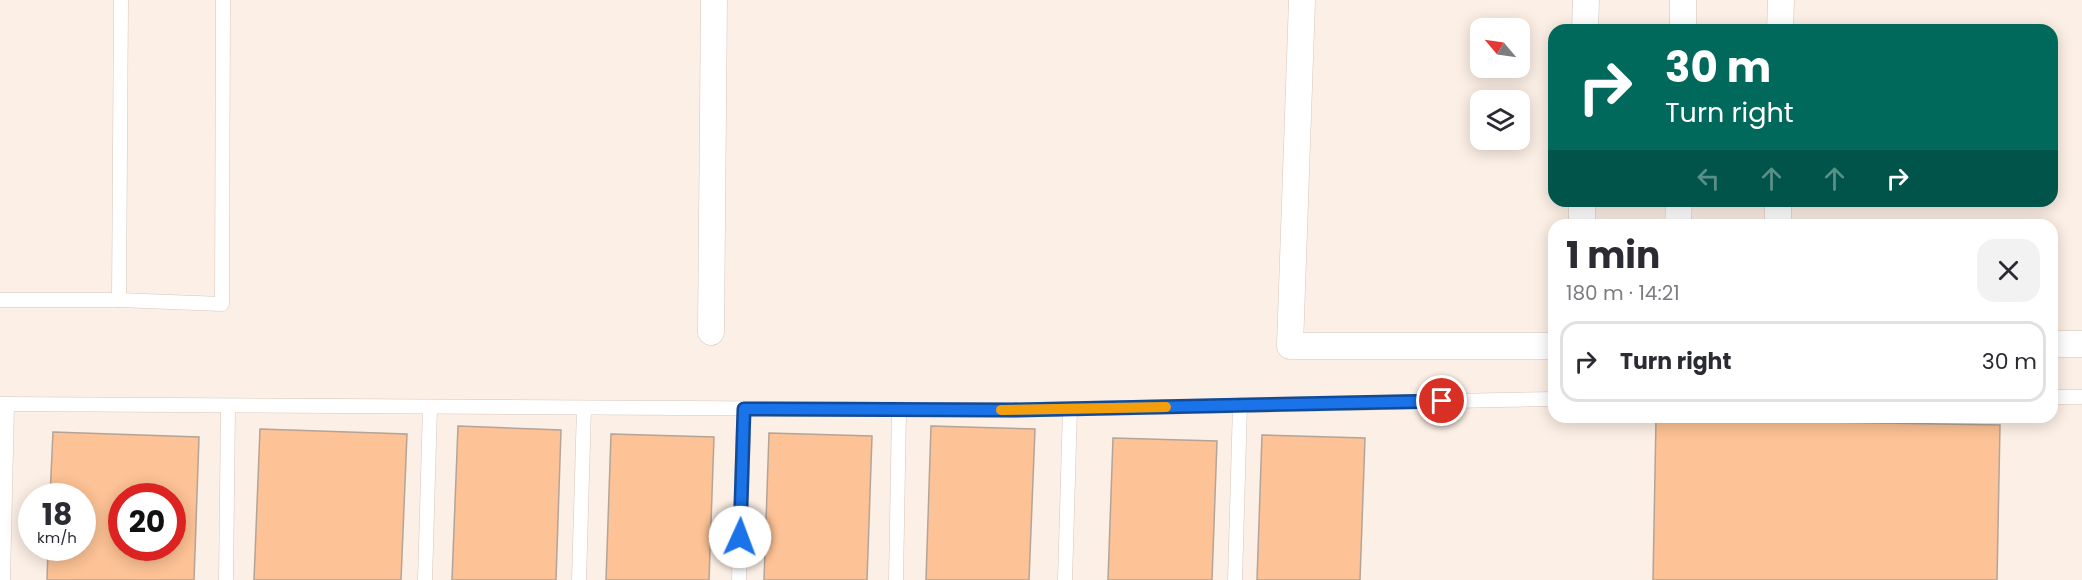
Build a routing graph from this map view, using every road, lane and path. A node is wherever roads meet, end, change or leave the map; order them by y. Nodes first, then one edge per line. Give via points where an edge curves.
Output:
1 (122, 0) edge
2 (223, 0) edge
3 (714, 0) edge
4 (1302, 0) edge
5 (1586, 0) edge
6 (1683, 0) edge
7 (1781, 0) edge
8 (1585, 24) edge
9 (1683, 24) edge
10 (1780, 24) edge
11 (0, 300) edge
12 (119, 300) junction
13 (711, 332) dead end
14 (2058, 344) edge
15 (2082, 344) edge
16 (1548, 346) edge
17 (2058, 397) edge
18 (2082, 397) edge
19 (1548, 399) edge
20 (3, 404) edge
21 (1240, 405) junction
22 (228, 407) junction
23 (430, 408) junction
24 (584, 408) junction
25 (744, 409) junction
26 (1070, 409) junction
27 (899, 410) junction
28 (3, 580) edge
29 (226, 580) edge
30 (425, 580) edge
31 (579, 580) edge
32 (739, 580) edge
33 (896, 580) edge
34 (1065, 580) edge
35 (1235, 580) edge

1 - 12 lane
2 - 12 lane via 222,304
3 - 13 street
4 - 16 street via 1290,346
5 - 8 street
6 - 9 street
7 - 10 street
11 - 12 lane
14 - 15 street
17 - 18 lane
19 - 21 lane
20 - 22 lane
20 - 28 lane
21 - 26 lane
21 - 35 lane
22 - 23 lane
22 - 29 lane
23 - 24 lane
23 - 30 lane
24 - 25 lane
24 - 31 lane
25 - 27 lane
25 - 32 lane
26 - 27 lane
26 - 34 lane
27 - 33 lane

